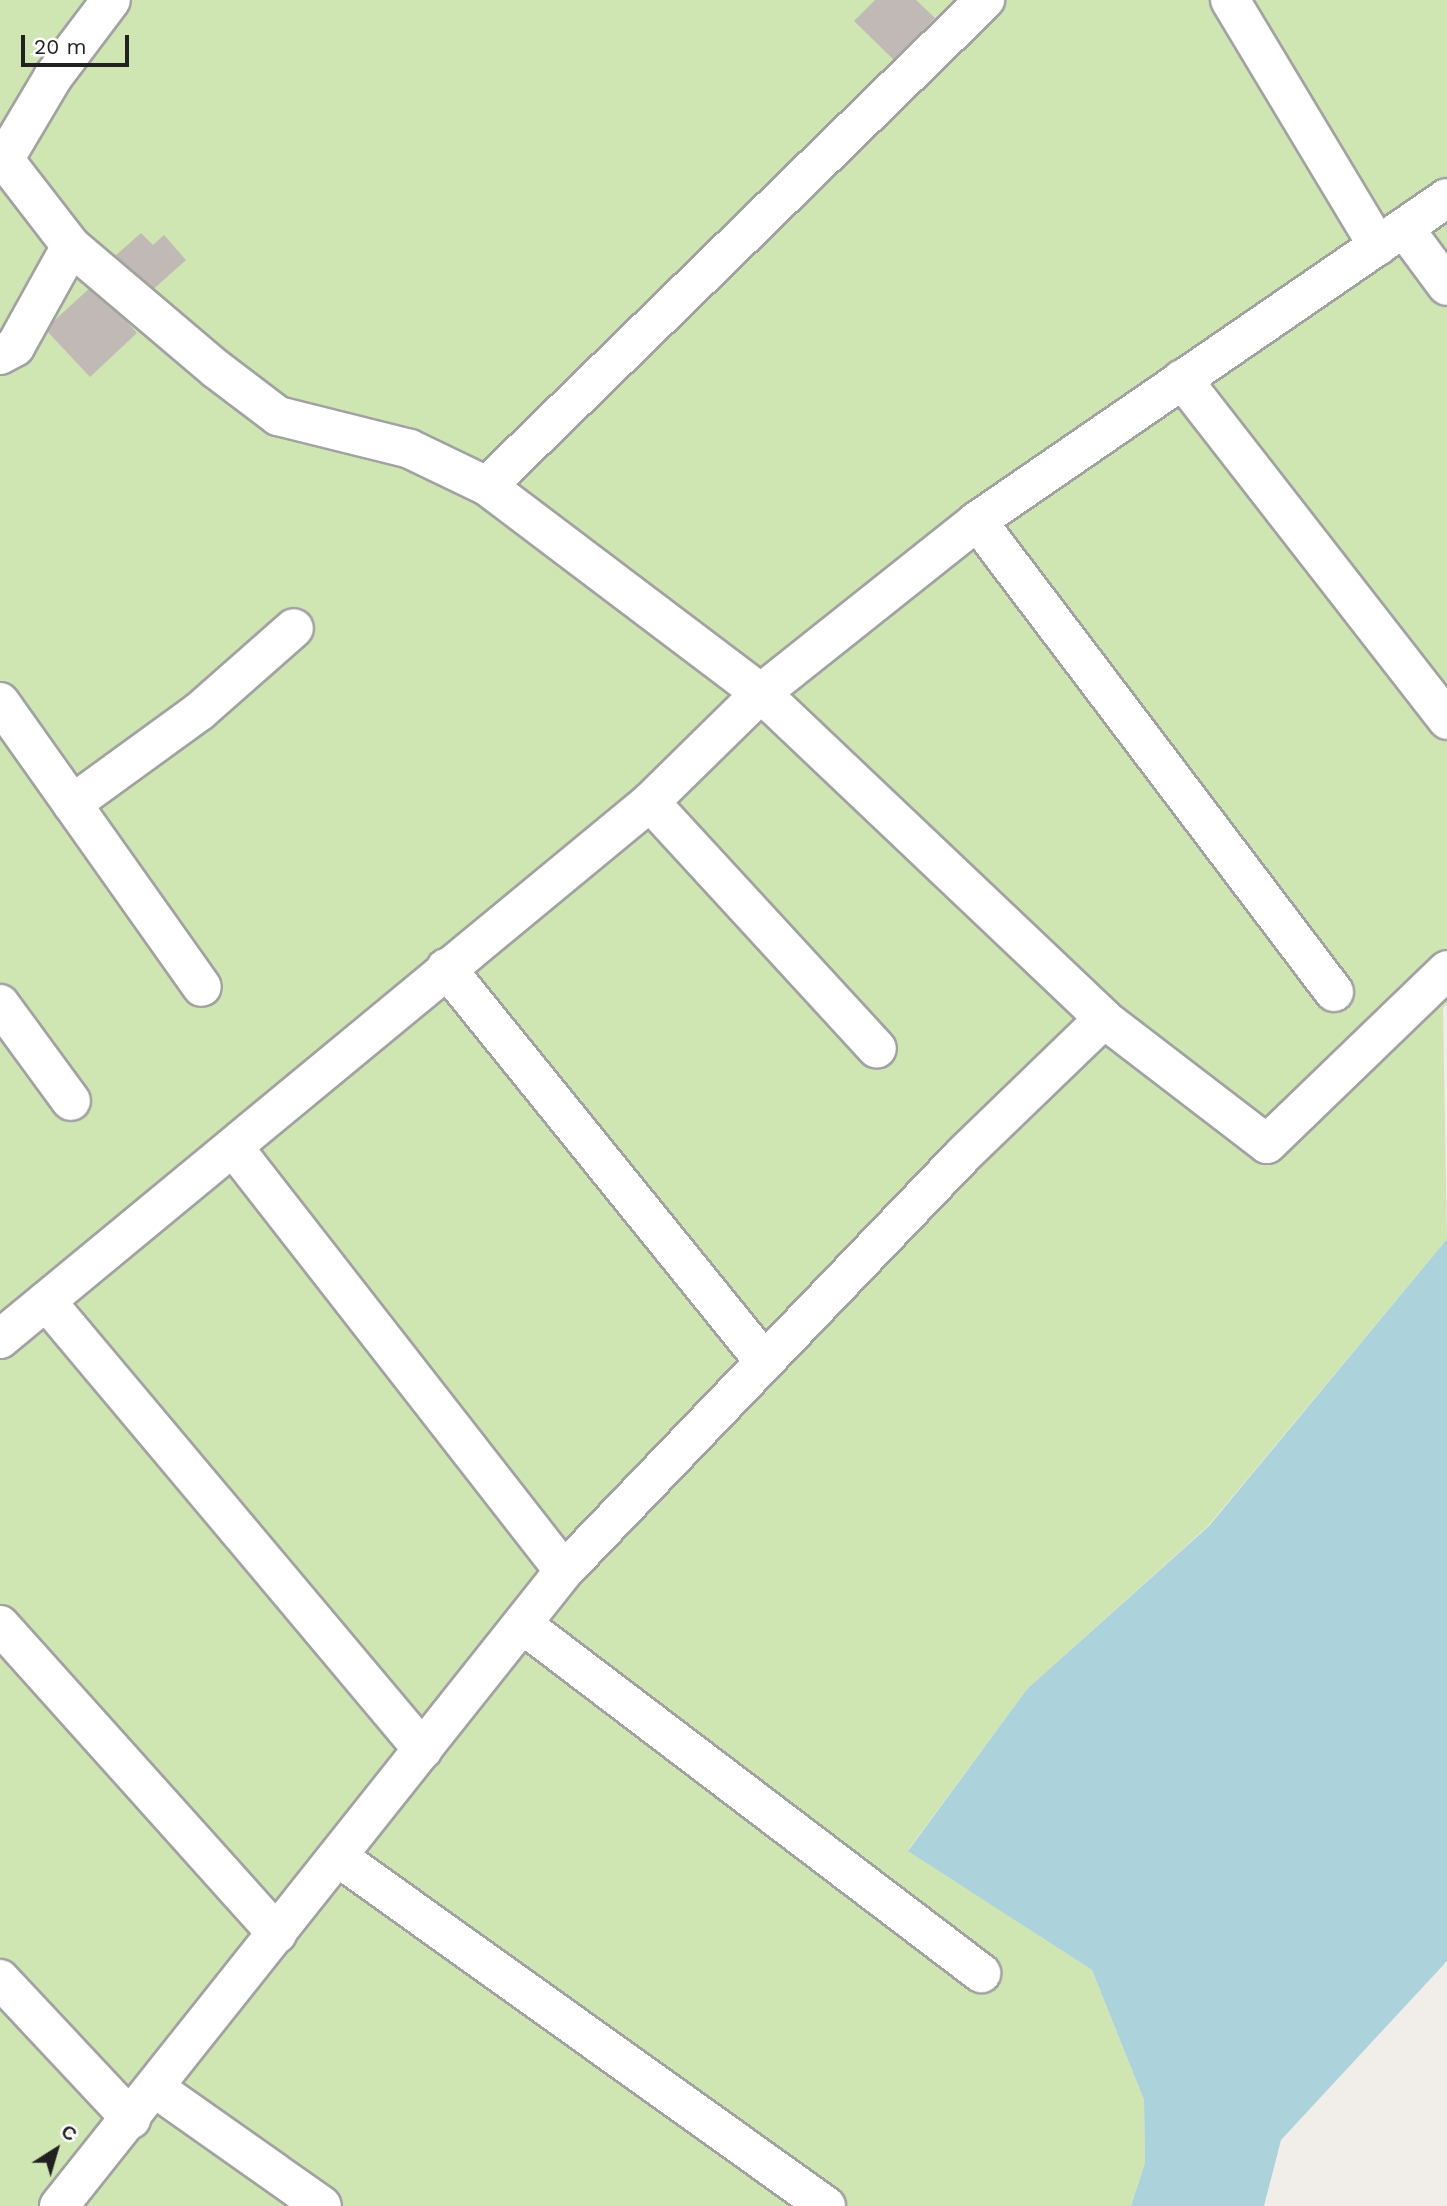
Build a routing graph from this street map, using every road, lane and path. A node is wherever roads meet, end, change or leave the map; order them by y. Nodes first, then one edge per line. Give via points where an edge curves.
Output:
1 (111, 0) edge
2 (985, 0) edge
3 (1230, 0) edge
4 (2, 156) edge
5 (1447, 198) edge
6 (1391, 237) junction
7 (71, 246) junction
8 (1447, 286) edge
9 (0, 355) edge
10 (1182, 379) junction
11 (487, 486) junction
12 (977, 521) junction
13 (294, 628) dead end
14 (761, 693) junction
15 (0, 702) edge
16 (1447, 720) edge
17 (650, 802) junction
18 (72, 804) junction
19 (446, 968) junction
20 (1447, 970) edge
21 (202, 987) dead end
22 (1334, 992) dead end
23 (0, 1004) edge
24 (1104, 1019) junction
25 (877, 1049) dead end
26 (71, 1101) dead end
27 (234, 1149) junction
28 (46, 1301) junction
29 (0, 1339) edge
30 (764, 1361) junction
31 (564, 1571) junction
32 (522, 1624) junction
33 (0, 1625) edge
34 (423, 1750) junction
35 (338, 1857) junction
36 (277, 1934) junction
37 (981, 1973) dead end
38 (0, 1979) edge
39 (155, 2088) junction
40 (131, 2119) junction
41 (59, 2206) edge
42 (322, 2206) edge
43 (826, 2206) edge

1 - 4 street via 52,77
2 - 11 street
3 - 6 street
4 - 7 street
5 - 6 street
6 - 8 street
6 - 10 street
7 - 9 street via 15,347
7 - 11 street via 278,416 410,449
10 - 12 street
10 - 16 street
11 - 14 street
12 - 14 street
12 - 22 street
13 - 18 street via 200,711
14 - 17 street
14 - 24 street
15 - 18 street
17 - 19 street
17 - 25 street
18 - 21 street
19 - 27 street
19 - 30 street
20 - 24 street via 1267,1144
23 - 26 street
24 - 30 street via 964,1154
27 - 28 street
27 - 31 street
28 - 29 street
28 - 34 street
30 - 31 street
31 - 32 street
32 - 34 street
32 - 37 street
33 - 36 street
34 - 35 street
35 - 36 street
35 - 43 street
36 - 39 street
38 - 40 street
39 - 40 street
39 - 42 street
40 - 41 street

